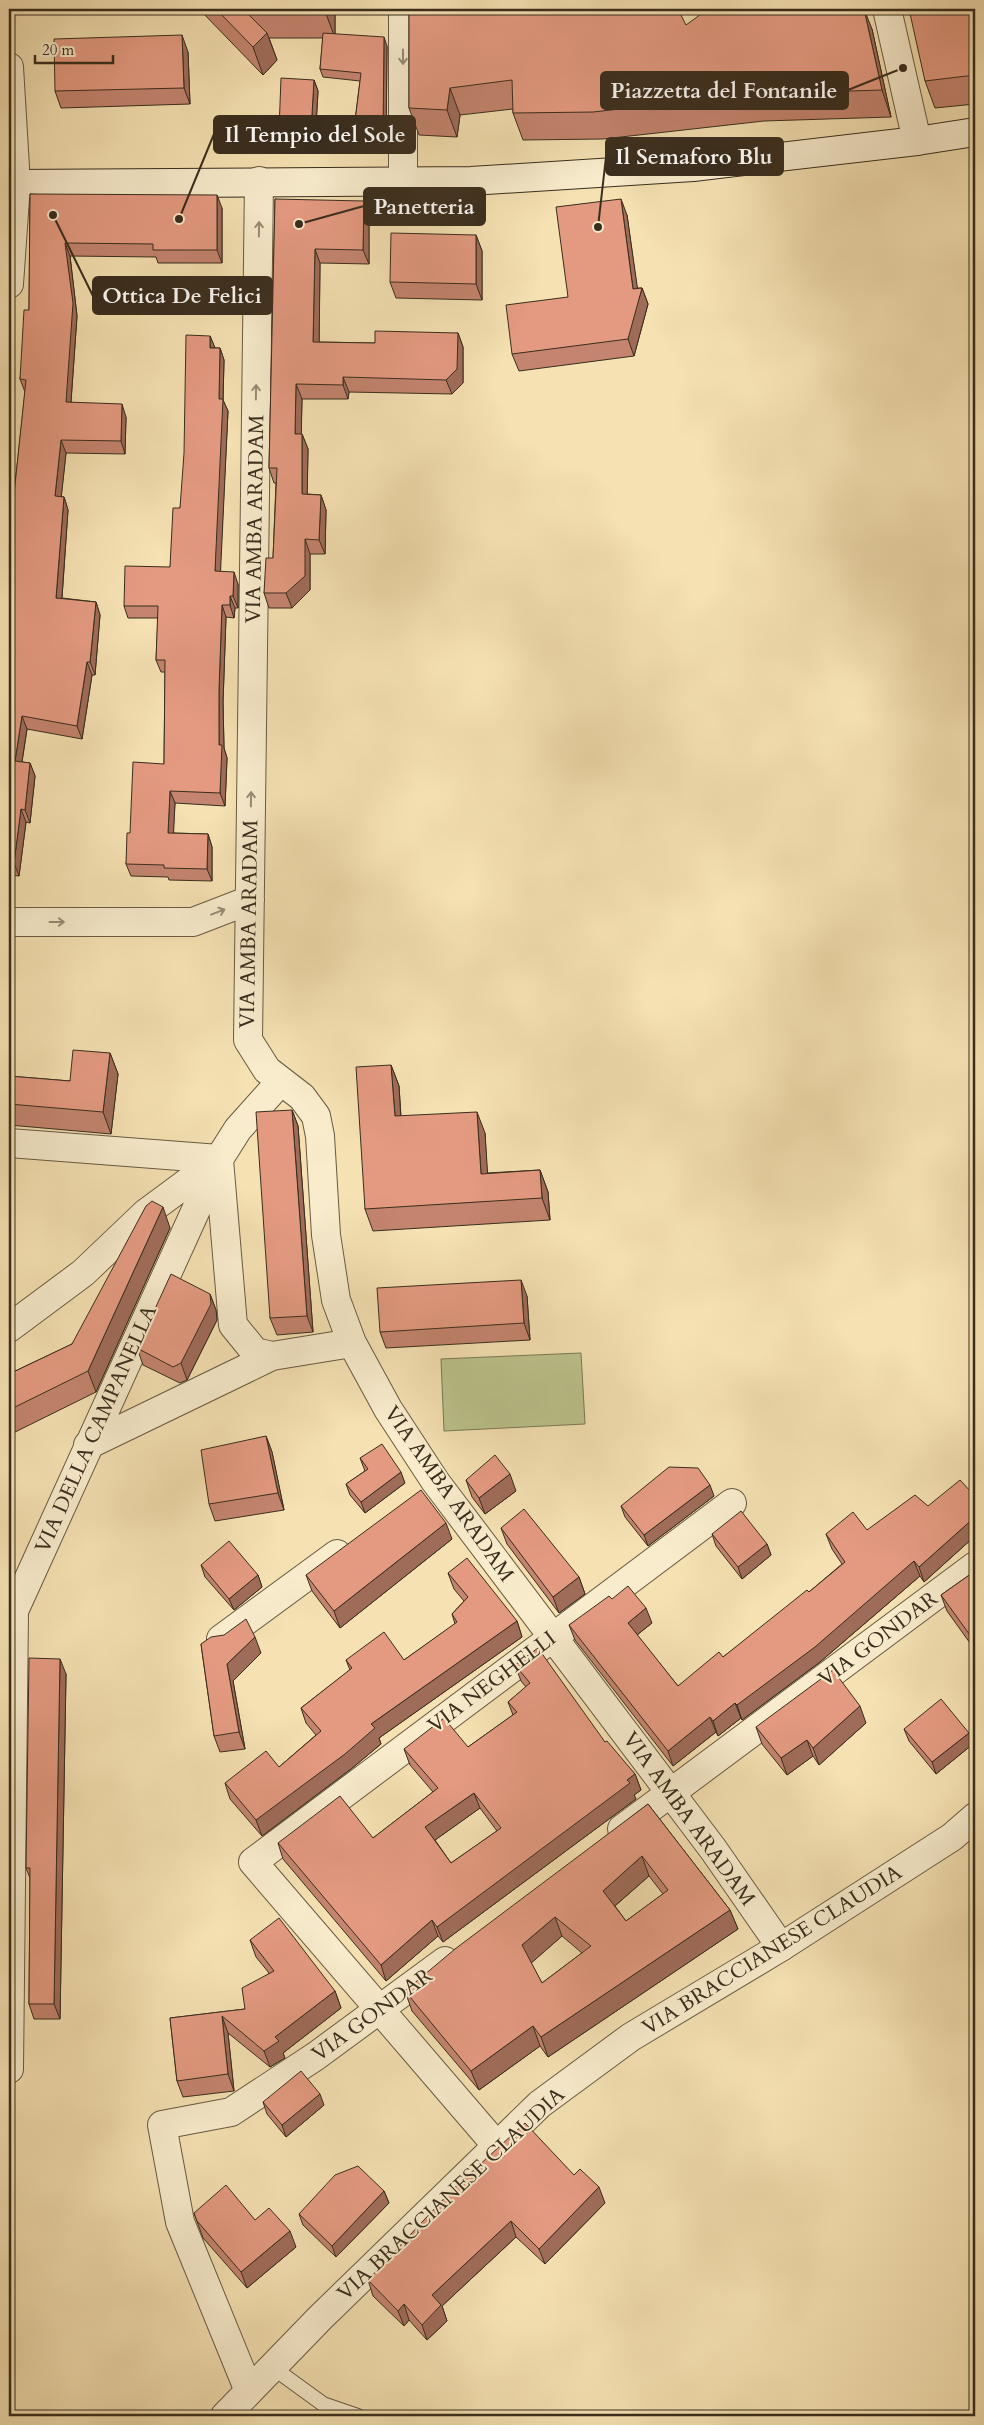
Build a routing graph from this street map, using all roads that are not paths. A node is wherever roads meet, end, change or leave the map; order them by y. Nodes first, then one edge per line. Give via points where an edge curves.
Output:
1 (403, 9) edge
2 (887, 9) edge
3 (9, 67) edge
4 (975, 132) edge
5 (918, 141) junction
6 (403, 180) junction
7 (259, 181) junction
8 (12, 184) edge
9 (9, 284) edge
10 (250, 900) junction
11 (9, 922) edge
12 (281, 1081) junction
13 (9, 1143) edge
14 (219, 1159) junction
15 (9, 1328) edge
16 (352, 1343) junction
17 (272, 1356) junction
18 (88, 1445) junction
19 (732, 1503) dead end
20 (356, 1540) edge
21 (975, 1566) edge
22 (19, 1576) edge
23 (552, 1636) junction
24 (221, 1639) edge
25 (671, 1793) junction
26 (975, 1817) edge
27 (600, 1845) edge
28 (466, 1945) edge
29 (782, 1947) junction
30 (380, 2009) junction
31 (9, 2069) edge
32 (497, 2146) junction
33 (272, 2367) junction
34 (249, 2391) junction
35 (225, 2416) edge
36 (358, 2416) edge

1 -> 6 street
2 - 5 street
3 - 8 street
4 - 5 street
5 - 6 street via 693,167 472,181
6 - 7 street
7 - 8 street
10 -> 7 street, VIA AMBA ARADAM
8 - 9 street
11 -> 10 street via 193,922
10 - 12 street, VIA AMBA ARADAM via 248,1040 267,1070
12 - 14 street via 238,1129
12 - 16 street, VIA AMBA ARADAM via 302,1097 316,1116 326,1234 336,1300
13 - 14 street
14 - 15 street via 146,1213 83,1273
14 - 17 street via 233,1325 255,1352
14 - 18 street, VIA DELLA CAMPANELLA
16 - 17 street
16 - 23 street, VIA AMBA ARADAM via 427,1487
17 - 18 street
18 - 22 street, VIA DELLA CAMPANELLA
19 - 23 street, VIA NEGHELLI
20 - 24 street
21 - 25 street, VIA GONDAR
22 - 31 street, VIA DELLA CAMPANELLA via 14,1611
23 - 25 street, VIA AMBA ARADAM
23 - 30 street, VIA NEGHELLI via 253,1862
25 - 27 street, VIA GONDAR
25 - 29 street, VIA AMBA ARADAM
26 - 29 street, VIA BRACCIANESE CLAUDIA via 952,1837
28 - 30 street, VIA GONDAR
29 - 32 street, VIA BRACCIANESE CLAUDIA via 631,2037 540,2104
30 - 32 street
30 - 34 street, VIA GONDAR via 231,2112 162,2125 180,2222
32 - 33 street, VIA BRACCIANESE CLAUDIA
33 - 34 street, VIA BRACCIANESE CLAUDIA
33 - 36 lane via 323,2404
34 - 35 street, VIA BRACCIANESE CLAUDIA

